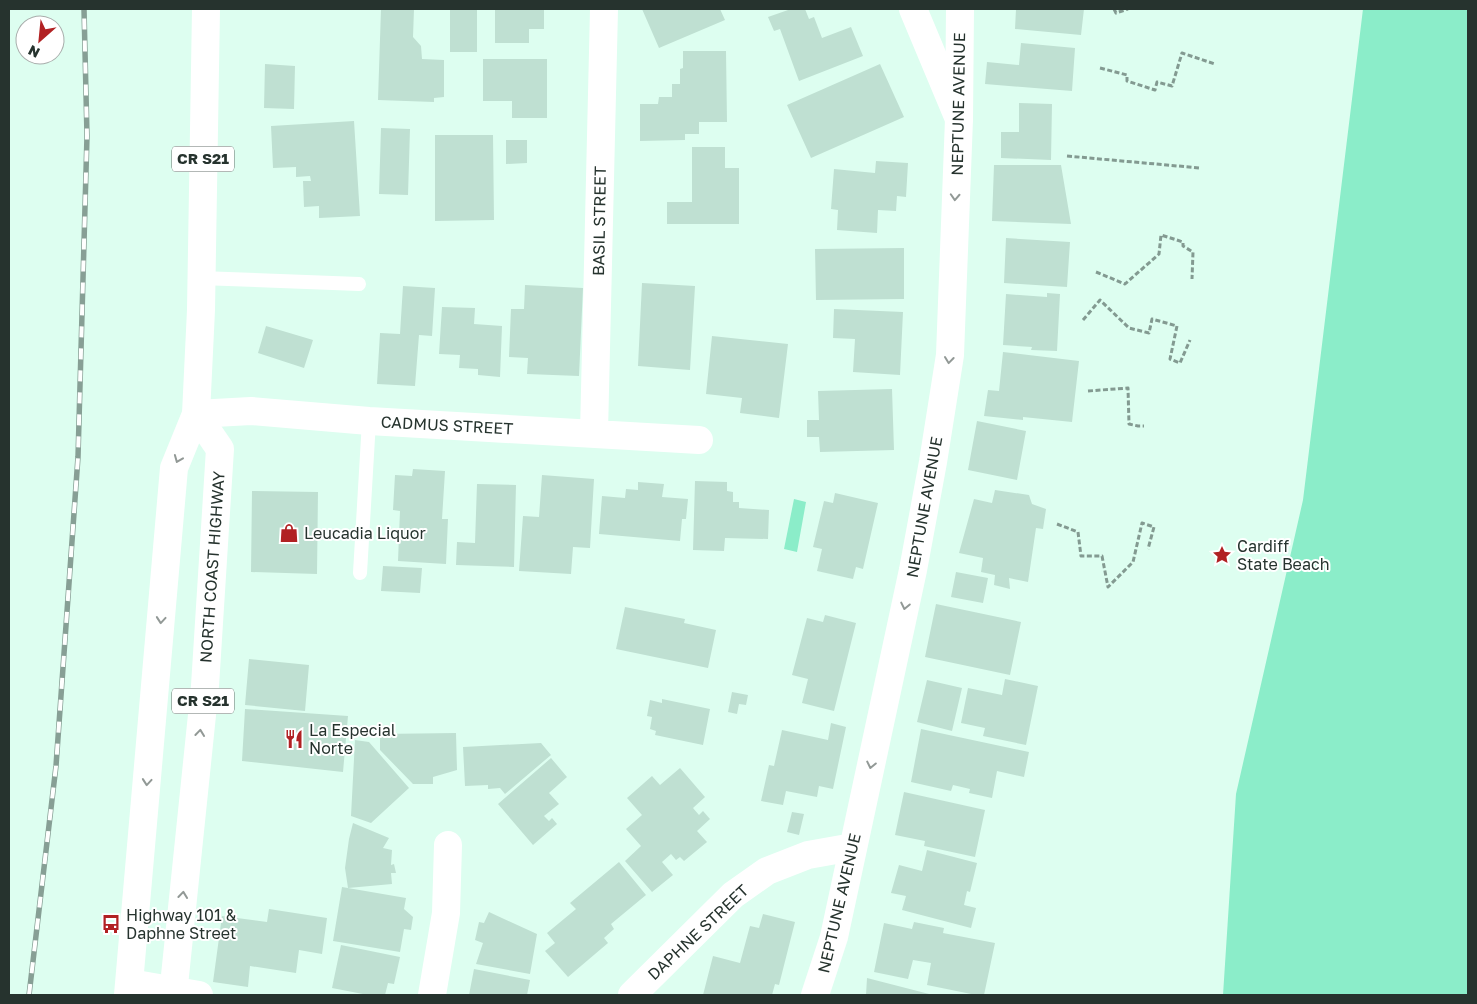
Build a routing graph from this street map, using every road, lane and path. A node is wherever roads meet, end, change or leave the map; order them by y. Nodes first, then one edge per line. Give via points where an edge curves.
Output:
1 (206, 9) edge
2 (604, 9) edge
3 (913, 9) edge
4 (960, 9) edge
5 (1114, 9) edge
6 (1128, 9) edge
7 (1215, 64) dead end
8 (1100, 68) dead end
9 (959, 119) junction
10 (1067, 156) dead end
11 (1200, 168) dead end
12 (1096, 272) dead end
13 (200, 278) junction
14 (1192, 279) dead end
15 (359, 284) dead end
16 (1083, 320) dead end
17 (1190, 340) dead end
18 (1088, 391) dead end
19 (196, 414) junction
20 (369, 421) junction
21 (1144, 426) dead end
22 (594, 433) junction
23 (699, 440) dead end
24 (1058, 524) dead end
25 (1148, 549) dead end
26 (360, 573) dead end
27 (448, 845) dead end
28 (853, 847) junction
29 (129, 989) edge
30 (173, 993) edge
31 (200, 995) edge
32 (432, 995) edge
33 (632, 995) edge
34 (815, 995) edge

1 - 13 street, CR S21
2 - 22 street, BASIL STREET
3 - 9 street
4 - 9 street, NEPTUNE AVENUE
5 - 6 path via 1116,13
7 - 8 path via 1182,53 1172,86 1158,82 1155,90 1127,81 1127,75
9 -> 28 street, NEPTUNE AVENUE via 950,355 913,570
10 - 11 path
12 - 14 path via 1125,284 1159,254 1160,235 1183,242 1183,246 1193,252
13 - 15 lane
13 - 19 street, CR S21
16 - 17 path via 1100,300 1130,328 1148,333 1152,319 1177,326 1170,359 1180,363
18 - 21 path via 1128,388 1129,424
19 - 20 street, CADMUS STREET via 251,411
19 -> 29 street, CR S21 via 174,468
30 -> 19 street, NORTH COAST HIGHWAY / CR S21 via 205,686 220,449
20 - 22 street, CADMUS STREET
20 - 26 lane
22 - 23 street, CADMUS STREET
24 - 25 path via 1078,532 1081,556 1102,556 1108,587 1133,562 1142,524 1154,527
27 - 32 street via 446,913
28 - 33 street, DAPHNE STREET via 808,855 767,871 733,895
28 - 34 street, NEPTUNE AVENUE via 834,937
29 - 30 street
30 - 31 street

